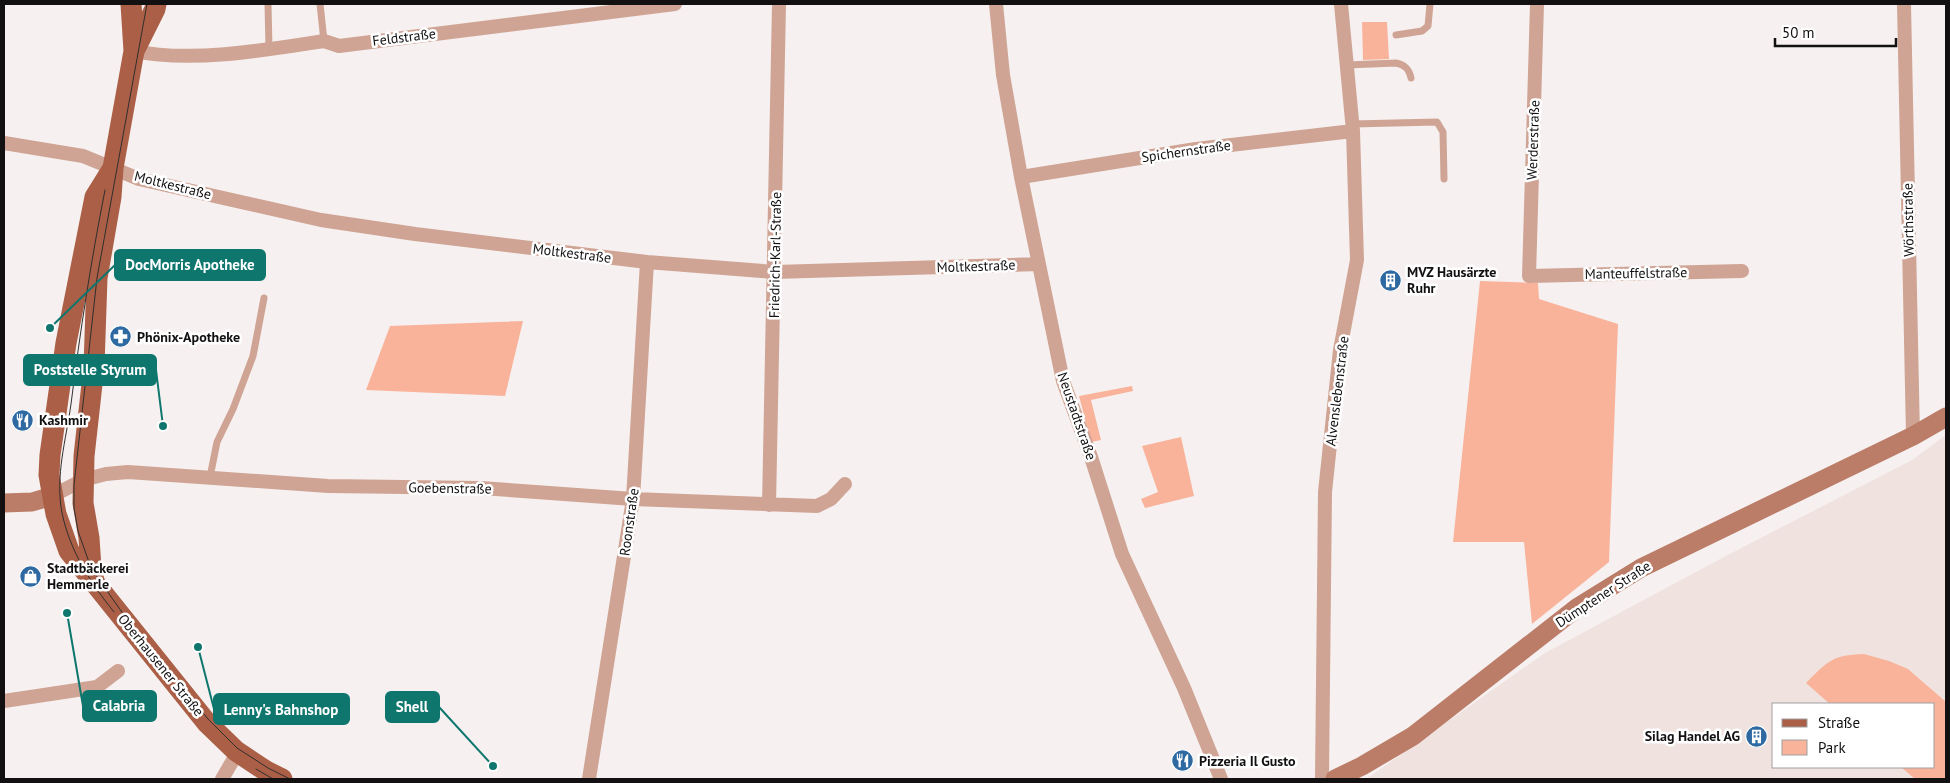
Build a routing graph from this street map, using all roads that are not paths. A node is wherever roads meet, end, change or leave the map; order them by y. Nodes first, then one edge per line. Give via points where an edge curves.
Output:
1 (131, 4) edge
2 (156, 4) edge
3 (268, 4) edge
4 (320, 4) edge
5 (675, 4) edge
6 (779, 4) edge
7 (996, 4) edge
8 (1341, 4) edge
9 (1430, 4) edge
10 (1537, 4) edge
11 (1904, 4) edge
12 (1396, 36) dead end
13 (324, 41) junction
14 (269, 50) junction
15 (134, 51) junction
16 (1347, 65) junction
17 (1411, 78) dead end
18 (1353, 127) junction
19 (4, 143) edge
20 (113, 168) junction
21 (1020, 177) junction
22 (1444, 179) dead end
23 (647, 262) junction
24 (1039, 264) junction
25 (1742, 271) dead end
26 (775, 272) junction
27 (1529, 276) joint
28 (264, 298) dead end
29 (1946, 417) edge
30 (1913, 436) junction
31 (210, 477) junction
32 (83, 480) junction
33 (845, 484) dead end
34 (52, 496) junction
35 (633, 499) junction
36 (4, 503) edge
37 (769, 505) junction
38 (94, 580) junction
39 (118, 672) dead end
40 (4, 702) edge
41 (236, 751) junction
42 (222, 779) edge
43 (282, 779) edge
44 (590, 779) edge
45 (1220, 779) edge
46 (1322, 779) edge
47 (1335, 779) edge

1 - 15 main road, Oberhausener Straße
2 - 15 main road, Oberhausener Straße
3 - 14 lane
4 - 13 lane
5 - 13 street, Feldstraße via 338,46
6 - 26 street, Friedrich-Karl-Straße
7 - 21 street, Neustadtstraße via 1003,75
8 - 16 street, Alvenslebenstraße
9 - 12 lane via 1428,26 1422,31
10 - 27 street, Werderstraße
11 - 30 street, Wörthstraße
13 - 14 street, Feldstraße
14 - 15 street, Feldstraße via 176,55
15 - 20 main road, Oberhausener Straße
16 - 17 lane via 1403,64
16 - 18 street, Alvenslebenstraße
18 - 21 street, Spichernstraße
18 - 22 lane via 1437,122 1443,132
18 - 46 street, Alvenslebenstraße via 1357,260 1340,350 1325,492
19 - 20 street, Moltkestraße via 83,156
20 - 23 street, Moltkestraße via 139,179 321,220
20 - 32 main road, Oberhausener Straße via 97,278 94,366
20 - 34 main road, Oberhausener Straße via 95,197 66,343 50,446
21 - 24 street, Neustadtstraße
23 - 26 street, Moltkestraße
23 - 35 street, Roonstraße
24 - 26 street, Moltkestraße
24 - 45 street, Neustadtstraße via 1063,381 1122,554 1184,688
25 - 27 street, Manteuffelstraße
26 - 37 street, Friedrich-Karl-Straße
28 - 31 lane via 253,356 234,409 217,442
29 - 30 street, Dümptener Straße
30 - 47 street, Dümptener Straße via 1641,568 1578,607 1412,736
31 - 32 street, Goebenstraße via 128,472
31 - 35 street, Goebenstraße via 328,486 481,488
32 - 34 street, Goebenstraße
32 - 38 main road, Oberhausener Straße via 83,503
33 - 37 street, Goebenstraße via 817,506
34 - 36 street via 32,502
34 - 38 main road, Oberhausener Straße via 69,551
35 - 37 street, Goebenstraße
35 - 44 street, Roonstraße
38 - 41 main road, Oberhausener Straße via 207,723
39 - 40 street via 97,687
41 - 42 street
41 - 43 main road, Oberhausener Straße

